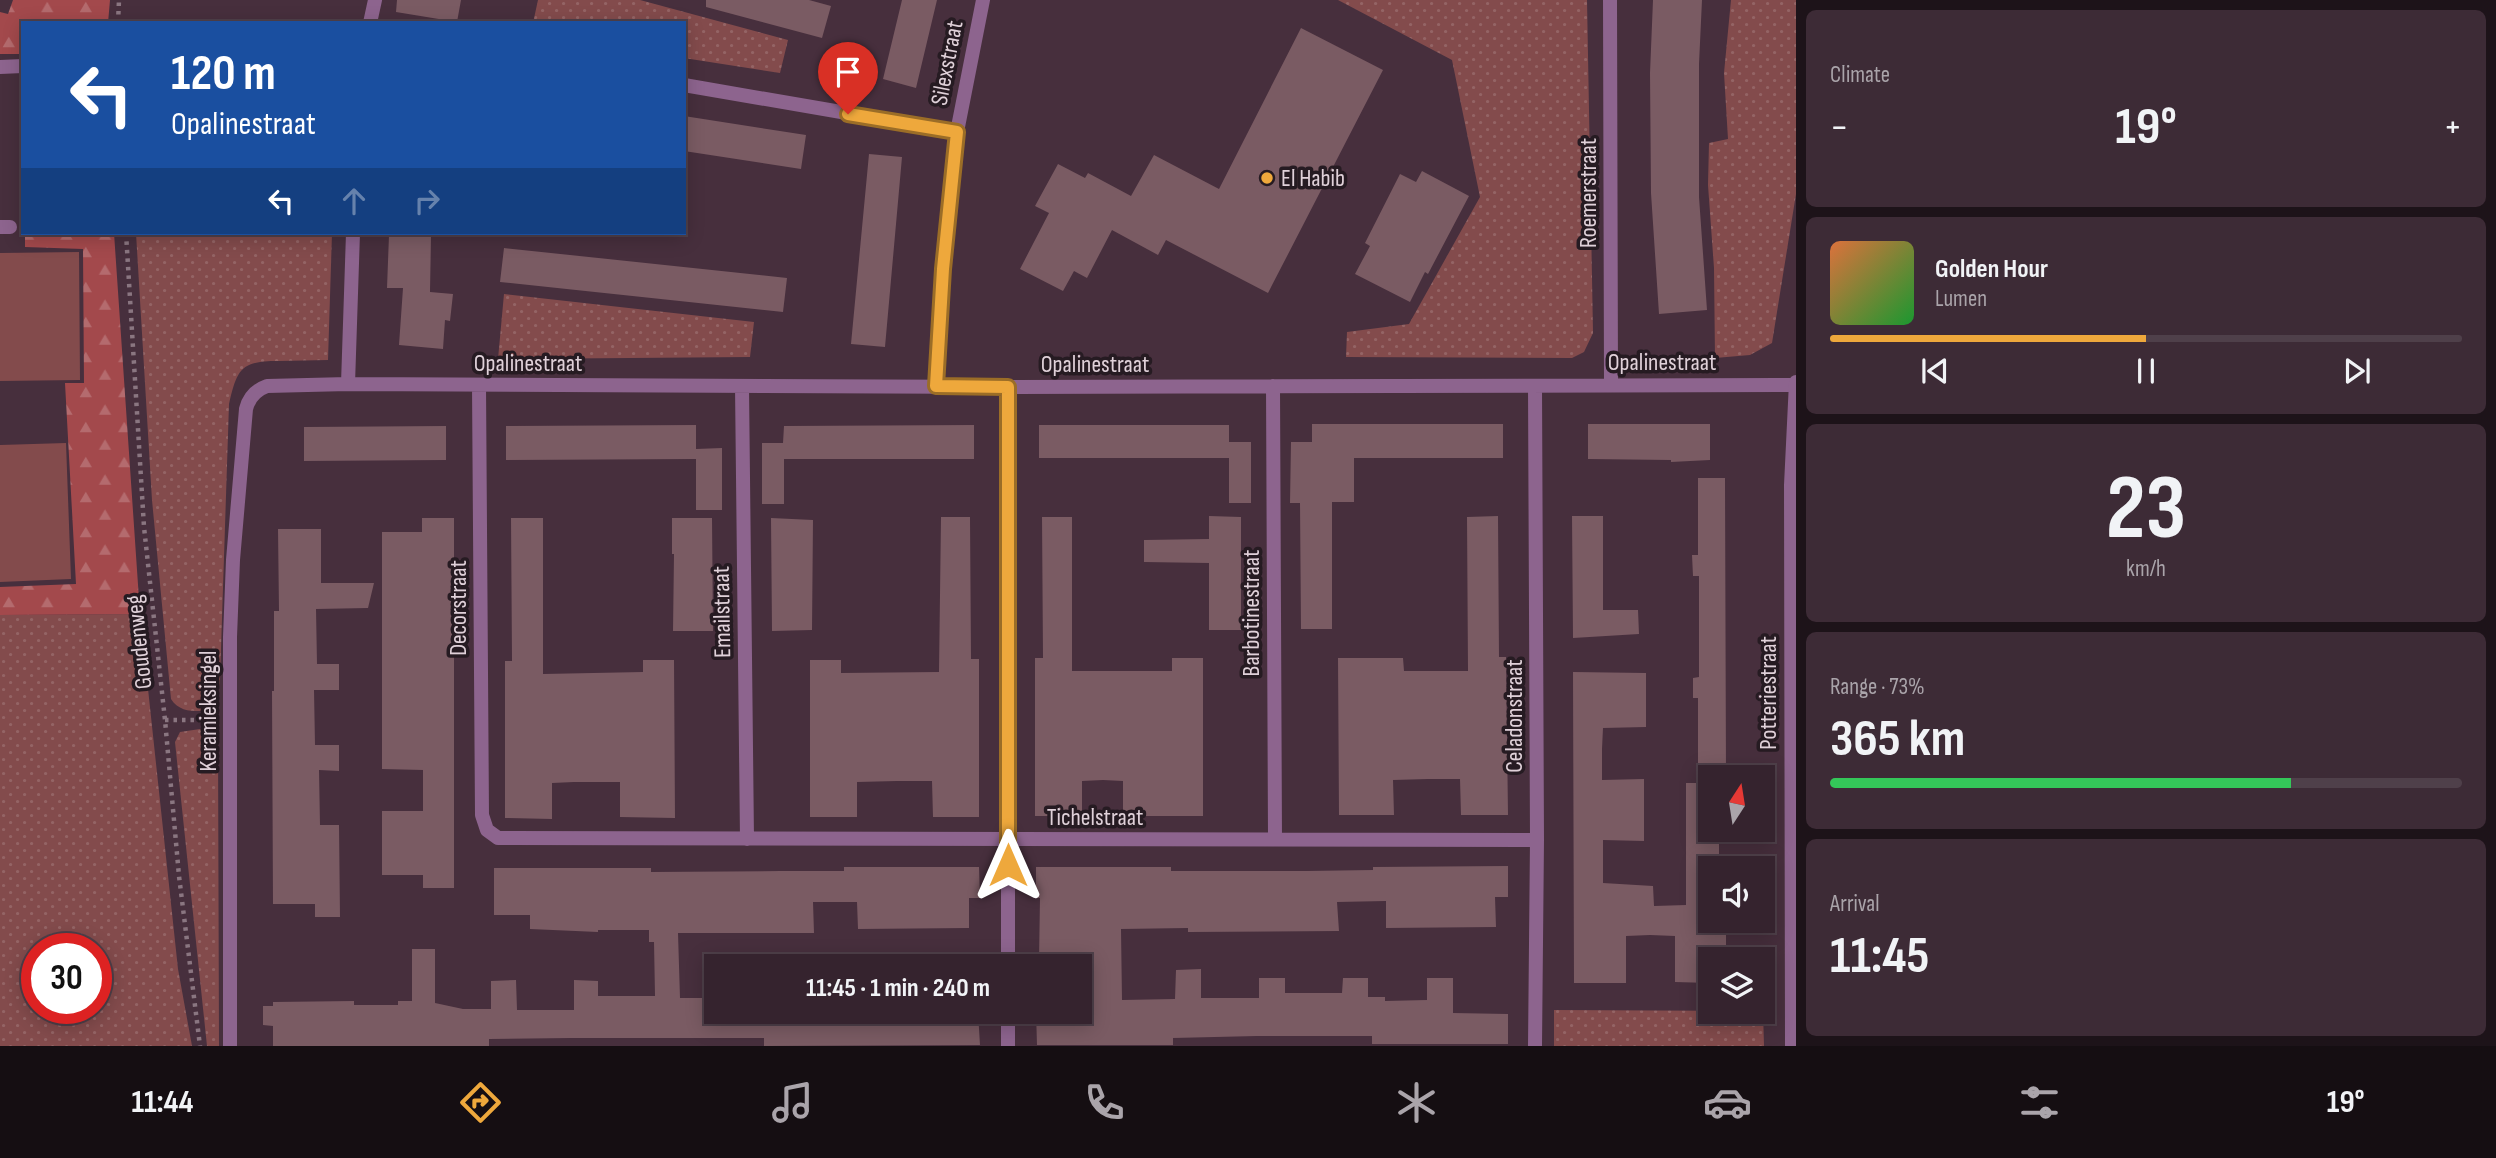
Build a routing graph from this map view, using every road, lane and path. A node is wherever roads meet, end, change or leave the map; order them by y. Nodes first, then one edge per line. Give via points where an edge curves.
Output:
1 (119, 0) edge
2 (375, 0) edge
3 (983, 0) edge
4 (1610, 0) edge
5 (118, 21) edge
6 (370, 21) edge
7 (21, 66) edge
8 (0, 67) edge
9 (686, 85) edge
10 (957, 132) junction
11 (126, 235) edge
12 (354, 235) edge
13 (1796, 383) edge
14 (348, 384) junction
15 (479, 385) junction
16 (1611, 385) junction
17 (268, 386) joint
18 (742, 386) junction
19 (936, 386) junction
20 (1273, 386) junction
21 (1535, 386) junction
22 (1008, 387) junction
23 (1794, 424) edge
24 (230, 719) junction
25 (165, 720) junction
26 (1793, 720) edge
27 (487, 830) joint
28 (747, 839) junction
29 (1008, 839) junction
30 (1275, 839) junction
31 (1537, 840) junction
32 (1008, 954) edge
33 (1008, 1024) edge
34 (201, 1046) edge
35 (230, 1046) edge
36 (1008, 1046) edge
37 (1535, 1046) edge
38 (1792, 1046) edge

1 - 5 path
2 - 6 street
3 - 10 street, Silexstraat
4 - 16 street, Roemerstraat
7 - 8 street
9 - 10 street
10 - 19 street, Silexstraat
11 - 25 path, Goudenweg via 144,527
12 - 14 street
13 - 16 street, Opalinestraat
13 - 23 street, Potteriestraat
14 - 15 street, Opalinestraat
14 - 17 street, Opalinestraat
15 - 18 street, Opalinestraat
15 - 27 street, Decorstraat via 482,815
16 - 21 street, Opalinestraat
17 - 24 street, Keramieksingel via 249,400 246,409 233,560
18 - 19 street, Opalinestraat
18 - 28 street, Emailstraat
19 - 22 street, Opalinestraat
20 - 21 street, Opalinestraat
20 - 22 street, Opalinestraat
20 - 30 street, Barbotinestraat
21 - 31 street, Celadonstraat
22 - 29 street
23 - 26 street, Potteriestraat
24 - 25 path
24 - 35 street, Keramieksingel
25 - 34 path, Goudenweg via 178,876
26 - 38 street, Potteriestraat
27 - 28 street, Tichelstraat via 498,838
28 - 29 street, Tichelstraat
29 - 30 street, Tichelstraat
29 - 32 street
30 - 31 street, Tichelstraat
31 - 37 street, Celadonstraat
33 - 36 street

